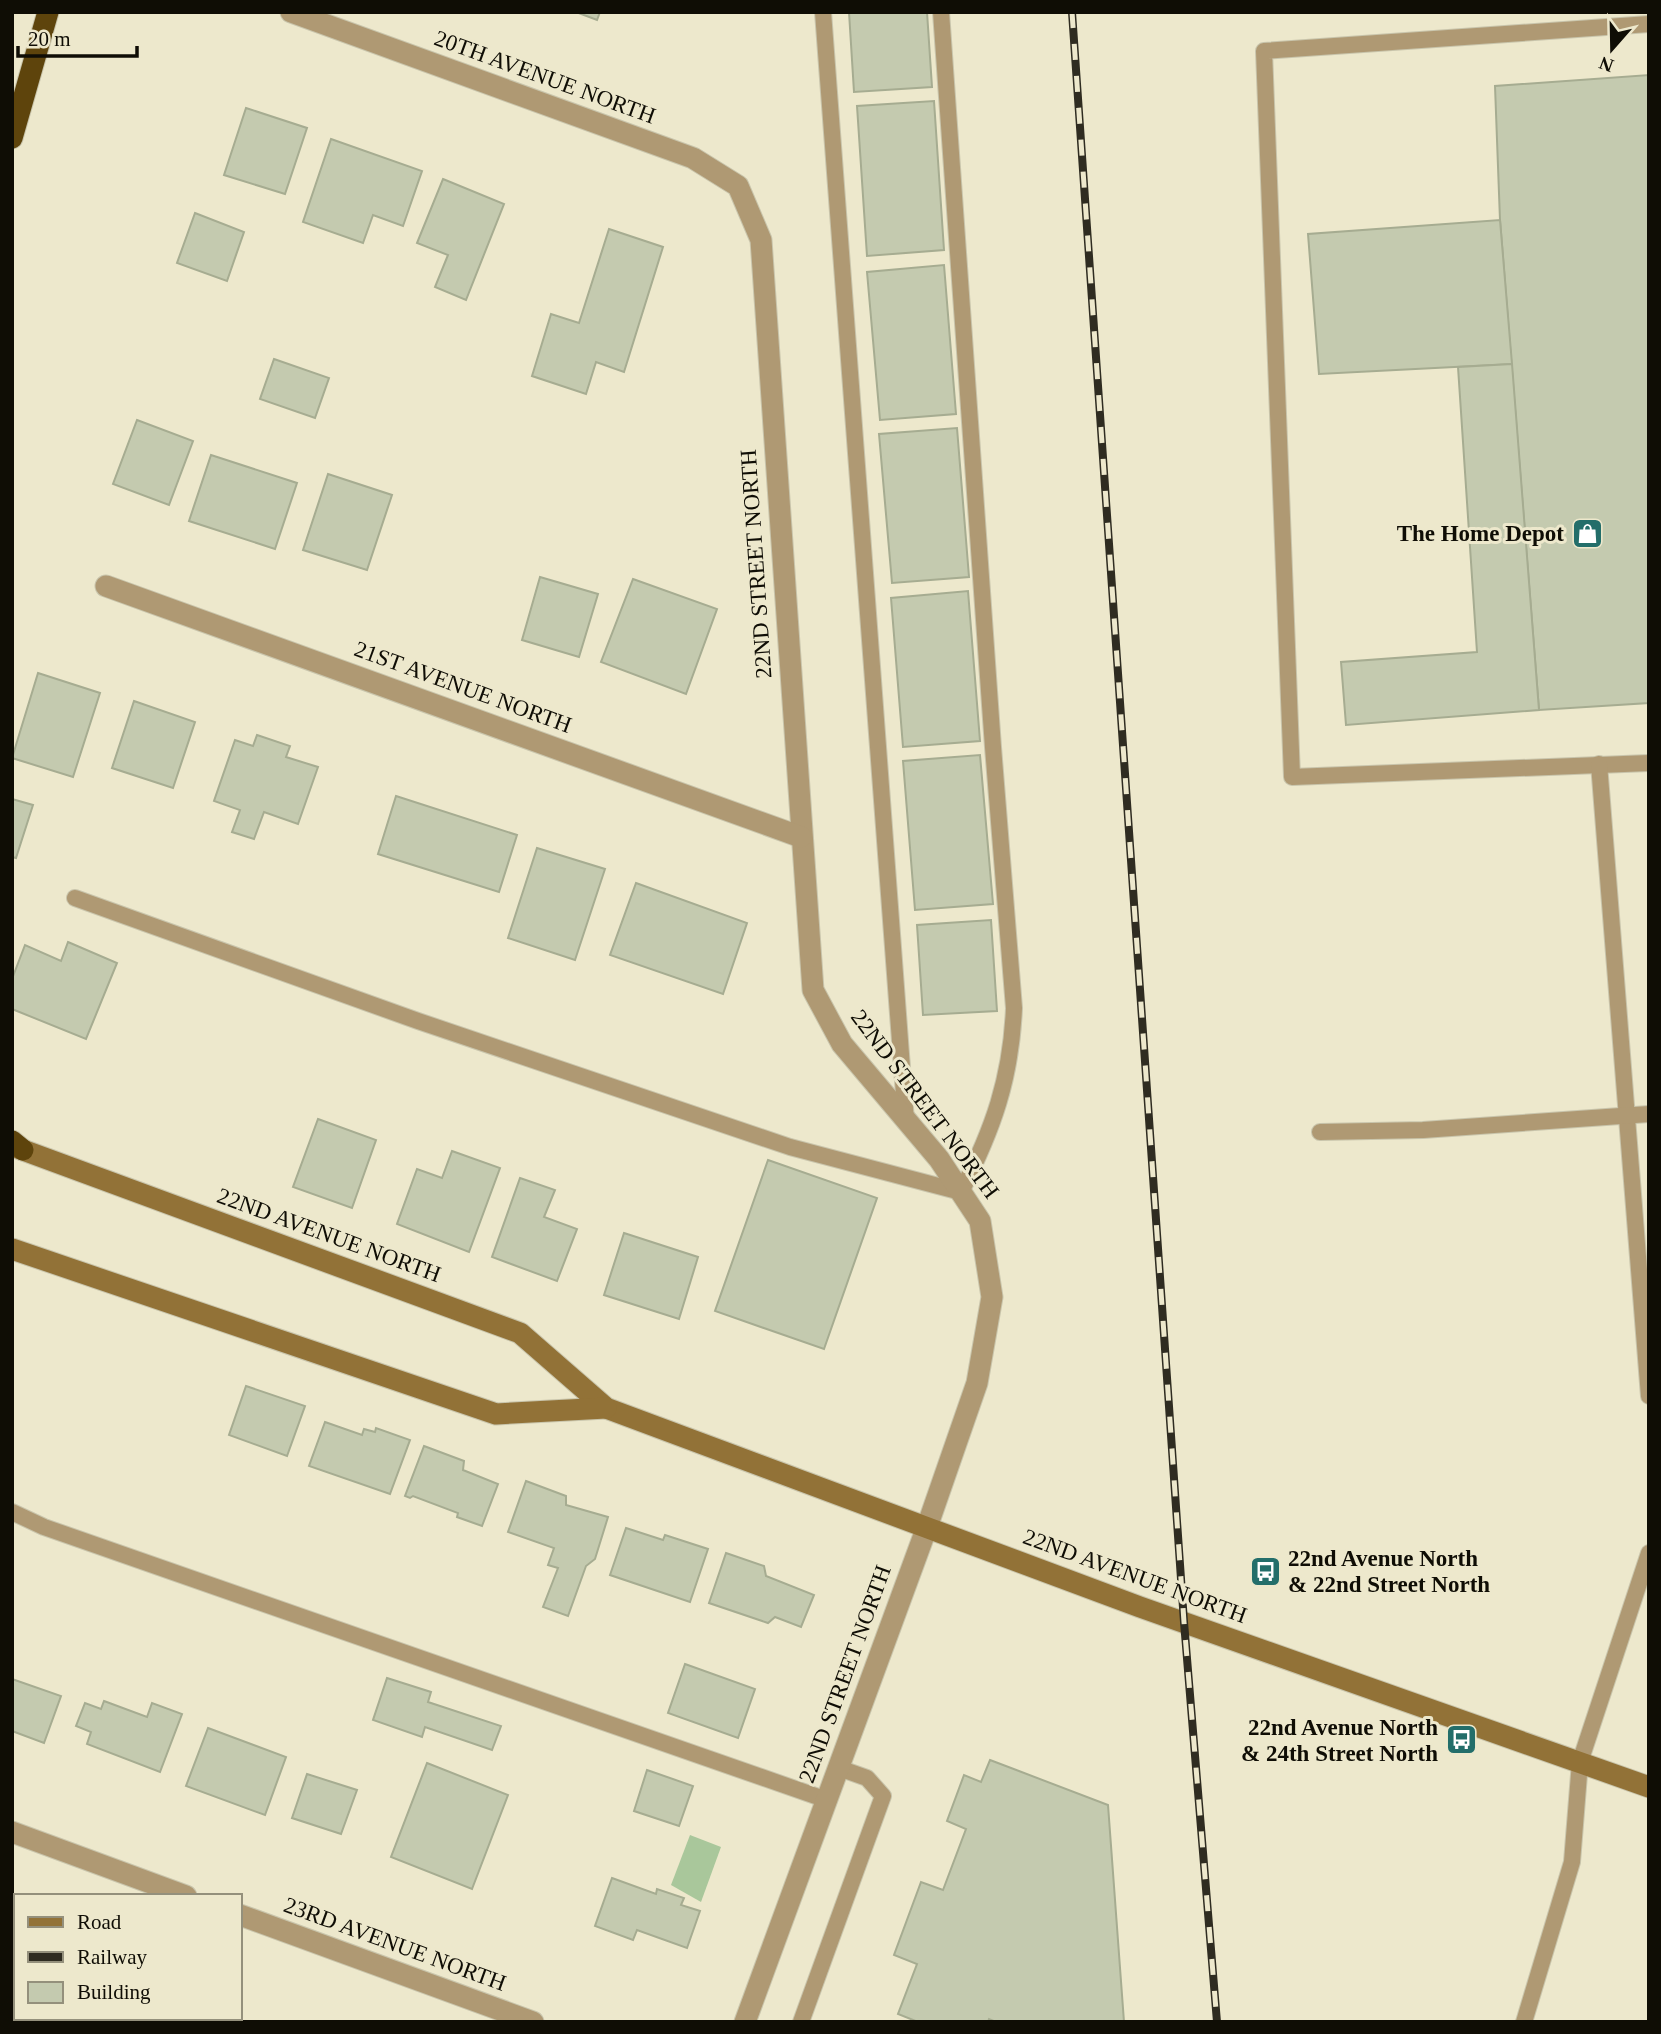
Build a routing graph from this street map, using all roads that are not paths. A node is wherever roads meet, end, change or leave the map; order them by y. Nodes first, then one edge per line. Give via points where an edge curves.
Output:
1 (48, 12) edge
2 (291, 12) edge
3 (822, 12) edge
4 (941, 12) edge
5 (1649, 24) edge
6 (12, 138) edge
7 (738, 186) joint
8 (106, 586) dead end
9 (1649, 763) edge
10 (1599, 764) junction
11 (801, 837) junction
12 (75, 898) dead end
13 (1649, 1114) edge
14 (1627, 1116) junction
15 (906, 1121) junction
16 (1320, 1132) dead end
17 (16, 1145) edge
18 (961, 1192) junction
19 (12, 1249) edge
20 (1649, 1396) edge
21 (607, 1408) junction
22 (12, 1512) edge
23 (928, 1527) junction
24 (1649, 1553) edge
25 (1580, 1762) junction
26 (839, 1768) junction
27 (1649, 1787) edge
28 (827, 1800) junction
29 (12, 1832) edge
30 (181, 1894) edge
31 (242, 1916) edge
32 (533, 2022) edge
33 (745, 2022) edge
34 (801, 2022) edge
35 (1524, 2022) edge

1 - 6 highway
2 - 7 street, 20TH AVENUE NORTH via 693,158
3 - 15 lane
4 - 18 lane via 1014,1008 1004,1090
5 - 10 lane via 1264,51 1292,777
7 - 11 street, 22ND STREET NORTH via 761,240
8 - 11 street, 21ST AVENUE NORTH
9 - 10 lane
10 - 14 lane
11 - 15 street, 22ND STREET NORTH via 813,990 842,1044
12 - 18 lane via 790,1147
13 - 14 lane
14 - 16 lane
14 - 20 lane
15 - 18 street, 22ND STREET NORTH
17 - 21 main road, 22ND AVENUE NORTH via 520,1334
18 - 23 street, 22ND STREET NORTH via 980,1221 992,1297 977,1383
19 - 21 main road, 22ND AVENUE NORTH via 496,1414
21 - 23 main road, 22ND AVENUE NORTH
22 - 28 lane
23 - 25 main road, 22ND AVENUE NORTH
23 - 26 street, 22ND STREET NORTH
24 - 25 lane
25 - 27 main road, 22ND AVENUE NORTH
25 - 35 lane via 1572,1862
26 - 28 street, 22ND STREET NORTH
26 - 34 lane via 867,1778 883,1796
28 - 33 street, 22ND STREET NORTH
29 - 30 street
31 - 32 street, 23RD AVENUE NORTH

